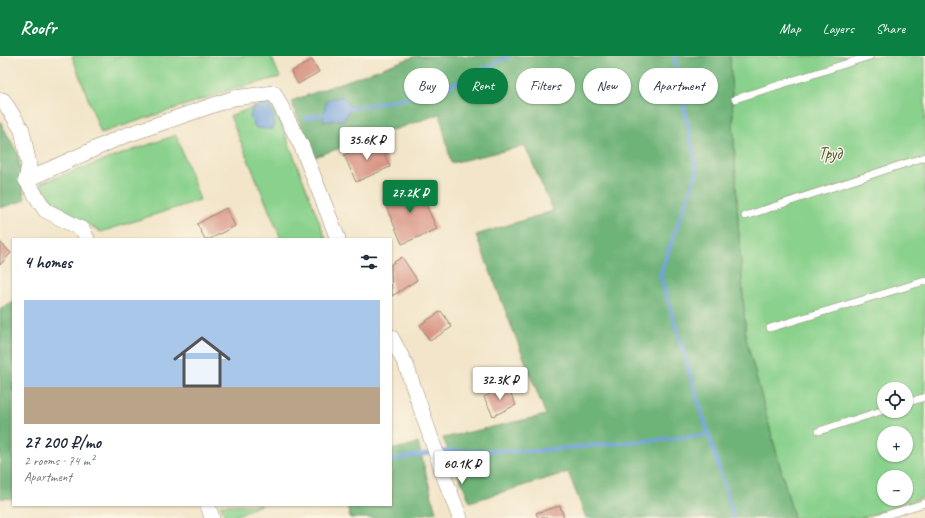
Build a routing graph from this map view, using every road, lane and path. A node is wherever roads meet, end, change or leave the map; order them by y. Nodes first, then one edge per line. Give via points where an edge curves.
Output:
1 (870, 56) edge
2 (1, 98) edge
3 (735, 99) dead end
4 (925, 157) edge
5 (26, 180) junction
6 (745, 216) dead end
7 (87, 238) edge
8 (338, 238) edge
9 (925, 281) edge
10 (770, 328) dead end
11 (392, 339) edge
12 (925, 397) edge
13 (913, 401) edge
14 (877, 412) edge
15 (819, 431) dead end
16 (925, 504) edge
17 (208, 506) edge
18 (212, 518) edge
19 (460, 518) edge
20 (877, 518) edge

1 - 3 lane
2 - 5 street via 22,130 29,165
4 - 6 lane
5 - 7 street via 45,210 83,230
5 - 8 street via 121,137 234,98 274,93 302,147
9 - 10 lane
11 - 19 street via 406,365
12 - 13 lane
14 - 15 lane
16 - 20 lane
17 - 18 street

